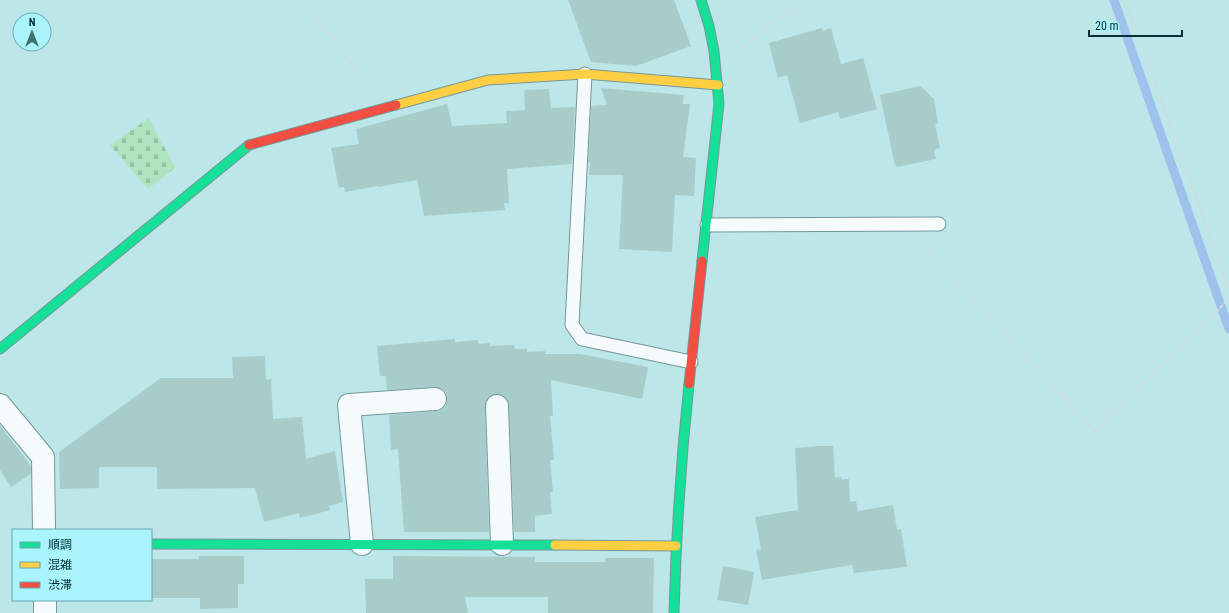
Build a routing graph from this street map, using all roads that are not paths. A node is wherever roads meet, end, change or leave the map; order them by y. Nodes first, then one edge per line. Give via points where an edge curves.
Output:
1 (701, 0) edge
2 (585, 74) junction
3 (718, 85) junction
4 (939, 224) dead end
5 (706, 225) junction
6 (0, 349) edge
7 (691, 362) junction
8 (435, 399) dead end
9 (0, 405) edge
10 (497, 406) dead end
11 (44, 529) edge
12 (152, 544) edge
13 (362, 544) junction
14 (502, 544) junction
15 (676, 546) junction
16 (45, 601) edge
17 (45, 613) edge
18 (674, 613) edge

1 - 3 street via 713,40
2 - 3 street
2 - 6 street via 488,80 248,145
2 - 7 lane via 572,326 582,339
3 - 5 street via 718,123
4 - 5 lane
5 - 7 street
7 - 15 street
8 - 13 street via 349,405
9 - 11 street via 43,457
10 - 14 street
12 - 13 street
13 - 14 street
14 - 15 street
15 - 18 street
16 - 17 street

